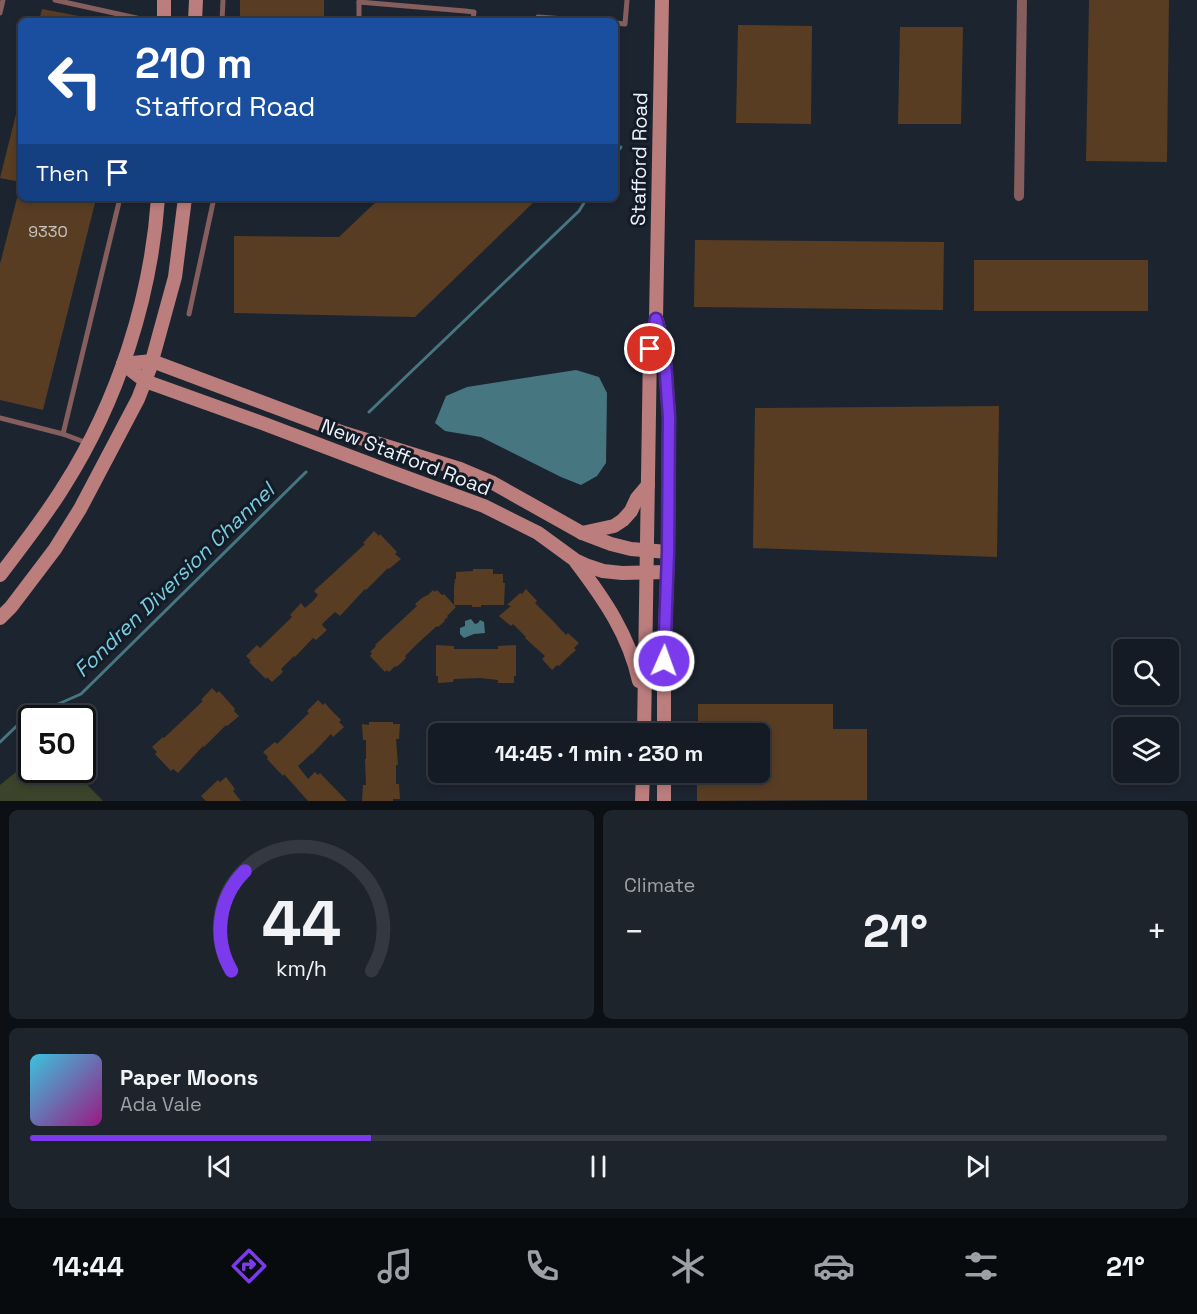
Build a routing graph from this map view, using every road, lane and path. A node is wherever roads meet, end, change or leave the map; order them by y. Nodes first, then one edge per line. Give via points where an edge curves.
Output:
1 (3, 0) edge
2 (55, 0) edge
3 (165, 0) edge
4 (196, 0) edge
5 (223, 0) edge
6 (627, 0) edge
7 (662, 0) edge
8 (1022, 0) edge
9 (359, 1) edge
10 (0, 13) edge
11 (538, 17) dead end
12 (132, 18) edge
13 (164, 18) edge
14 (195, 18) edge
15 (222, 18) edge
16 (359, 18) edge
17 (473, 18) edge
18 (551, 18) edge
19 (618, 23) edge
20 (1019, 196) dead end
21 (119, 201) edge
22 (158, 201) edge
23 (185, 201) edge
24 (213, 201) edge
25 (189, 314) dead end
26 (656, 319) junction
27 (152, 361) junction
28 (123, 364) junction
29 (145, 381) junction
30 (0, 418) edge
31 (63, 434) junction
32 (87, 444) junction
33 (493, 483) junction
34 (648, 485) junction
35 (484, 506) junction
36 (582, 533) junction
37 (647, 550) junction
38 (668, 552) junction
39 (575, 560) junction
40 (646, 572) junction
41 (667, 572) junction
42 (0, 575) edge
43 (0, 618) edge
44 (645, 705) junction
45 (644, 723) edge
46 (664, 723) edge
47 (643, 783) edge
48 (664, 783) edge
49 (642, 801) edge
50 (664, 801) edge

1 - 10 lane
2 - 12 lane
3 - 13 main road
4 - 14 main road
5 - 15 lane
6 - 19 lane via 625,24
7 - 26 main road, Stafford Road
8 - 20 street
9 - 16 lane
9 - 17 lane via 474,12
11 - 18 lane
21 - 31 lane
22 - 28 main road via 147,278
23 - 27 main road via 175,278
24 - 25 lane
26 - 34 main road, Stafford Road via 650,349
26 - 38 main road, Stafford Road via 664,348 669,417
27 - 28 main road
27 - 29 main road
27 - 33 main road, New Stafford Road via 344,433
28 - 29 main road, New Stafford Road
28 - 32 main road
29 - 35 main road, New Stafford Road
29 - 43 main road via 80,509 49,557
30 - 31 lane
31 - 32 lane
32 - 42 main road via 65,485
33 - 35 main road
33 - 36 main road, New Stafford Road
34 - 36 main road via 623,520
34 - 37 main road, Stafford Road
35 - 39 main road, New Stafford Road via 538,533
36 - 37 main road, New Stafford Road via 611,544
37 - 38 main road, New Stafford Road
37 - 40 main road, Stafford Road
38 - 41 main road, Stafford Road
39 - 40 main road, New Stafford Road via 603,571
39 - 44 main road via 621,630 634,660
40 - 41 main road, New Stafford Road
40 - 44 main road
41 - 46 main road, Stafford Road
44 - 45 main road
47 - 49 main road
48 - 50 main road

